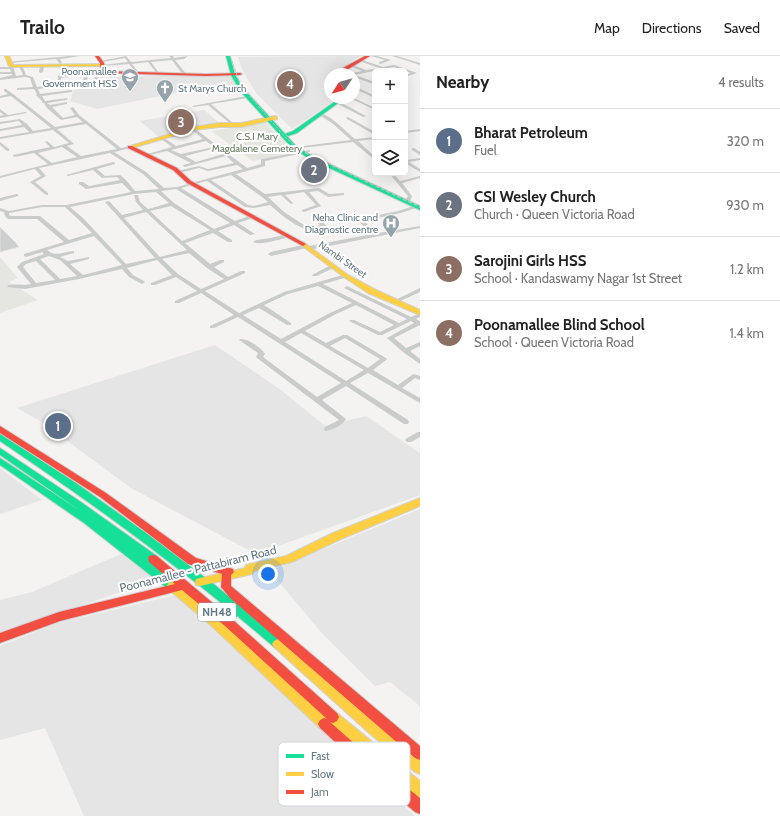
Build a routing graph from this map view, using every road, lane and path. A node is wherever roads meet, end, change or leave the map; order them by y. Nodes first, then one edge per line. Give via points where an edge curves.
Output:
1 (78, 56) edge
2 (186, 56) edge
3 (228, 56) edge
4 (234, 56) edge
5 (373, 56) edge
6 (394, 56) edge
7 (409, 56) edge
8 (172, 57) edge
9 (364, 58) edge
10 (402, 59) junction
11 (149, 61) junction
12 (388, 61) junction
13 (60, 62) junction
14 (130, 62) junction
15 (380, 63) dead end
16 (40, 64) edge
17 (420, 64) edge
18 (10, 65) edge
19 (101, 65) edge
20 (21, 66) junction
21 (403, 66) dead end
22 (0, 68) edge
23 (356, 68) edge
24 (382, 68) joint
25 (400, 68) edge
26 (372, 71) edge
27 (408, 71) edge
28 (72, 72) dead end
29 (360, 72) edge
30 (360, 72) edge
31 (367, 72) junction
32 (137, 73) junction
33 (0, 74) edge
34 (158, 74) junction
35 (372, 74) edge
36 (185, 75) junction
37 (237, 75) junction
38 (408, 75) edge
39 (25, 76) junction
40 (360, 76) edge
41 (0, 78) edge
42 (11, 78) junction
43 (85, 80) dead end
44 (372, 82) edge
45 (14, 84) dead end
46 (90, 86) dead end
47 (34, 88) junction
48 (18, 89) dead end
49 (5, 90) dead end
50 (360, 90) edge
51 (71, 91) dead end
52 (12, 95) junction
53 (38, 95) junction
54 (372, 96) edge
55 (0, 97) edge
56 (247, 97) junction
57 (43, 102) junction
58 (360, 102) edge
59 (209, 104) junction
60 (334, 104) edge
61 (346, 104) edge
62 (194, 106) dead end
63 (48, 107) junction
64 (72, 108) dead end
65 (372, 108) edge
66 (0, 110) edge
67 (25, 113) dead end
68 (320, 114) junction
69 (7, 116) junction
70 (78, 116) junction
71 (364, 116) dead end
72 (0, 117) edge
73 (348, 118) dead end
74 (62, 119) junction
75 (271, 119) junction
76 (57, 120) dead end
77 (51, 121) dead end
78 (46, 122) junction
79 (0, 123) edge
80 (86, 123) junction
81 (26, 125) junction
82 (233, 125) junction
83 (54, 129) junction
84 (193, 129) junction
85 (0, 130) edge
86 (420, 130) edge
87 (32, 132) junction
88 (372, 132) edge
89 (408, 132) edge
90 (288, 134) junction
91 (0, 138) edge
92 (162, 138) junction
93 (372, 138) edge
94 (206, 139) junction
95 (355, 141) junction
96 (47, 142) dead end
97 (211, 142) junction
98 (0, 143) edge
99 (63, 146) junction
100 (130, 147) junction
101 (175, 147) junction
102 (217, 147) junction
103 (53, 148) junction
104 (120, 149) junction
105 (167, 149) junction
106 (413, 149) dead end
107 (8, 150) dead end
108 (34, 150) junction
109 (304, 150) junction
110 (110, 151) junction
111 (172, 152) junction
112 (368, 152) junction
113 (372, 152) edge
114 (227, 154) junction
115 (420, 154) edge
116 (146, 155) junction
117 (15, 156) dead end
118 (180, 156) junction
119 (372, 156) edge
120 (81, 158) junction
121 (420, 159) edge
122 (408, 161) edge
123 (113, 163) dead end
124 (195, 163) junction
125 (238, 163) junction
126 (408, 163) edge
127 (51, 164) junction
128 (36, 167) junction
129 (94, 168) junction
130 (177, 170) junction
131 (247, 170) junction
132 (420, 171) edge
133 (233, 174) junction
134 (68, 175) dead end
135 (394, 176) edge
136 (0, 177) edge
137 (420, 177) edge
138 (208, 180) junction
139 (124, 181) junction
140 (400, 182) junction
141 (81, 183) dead end
142 (193, 184) junction
143 (177, 188) junction
144 (160, 190) junction
145 (304, 190) junction
146 (46, 194) dead end
147 (282, 194) junction
148 (342, 194) dead end
149 (16, 195) dead end
150 (135, 195) junction
151 (264, 196) junction
152 (0, 200) edge
153 (407, 200) junction
154 (107, 202) dead end
155 (271, 202) junction
156 (291, 203) dead end
157 (172, 204) junction
158 (66, 206) junction
159 (419, 206) edge
160 (0, 209) edge
161 (6, 211) junction
162 (147, 211) junction
163 (304, 211) dead end
164 (121, 217) junction
165 (251, 217) junction
166 (317, 220) dead end
167 (235, 223) junction
168 (420, 227) edge
169 (213, 230) junction
170 (96, 234) junction
171 (252, 234) dead end
172 (377, 235) junction
173 (287, 236) junction
174 (230, 240) dead end
175 (68, 242) junction
176 (181, 242) junction
177 (256, 242) dead end
178 (308, 247) junction
179 (191, 251) junction
180 (45, 252) junction
181 (72, 252) dead end
182 (271, 254) dead end
183 (26, 255) dead end
184 (57, 256) junction
185 (87, 258) dead end
186 (37, 259) junction
187 (159, 259) junction
188 (222, 261) dead end
189 (67, 263) junction
190 (333, 266) junction
191 (125, 267) junction
192 (209, 267) junction
193 (243, 272) dead end
194 (315, 275) dead end
195 (81, 276) junction
196 (176, 276) junction
197 (346, 276) junction
198 (228, 279) junction
199 (58, 280) junction
200 (142, 282) dead end
201 (153, 284) dead end
202 (319, 284) junction
203 (35, 285) junction
204 (10, 286) dead end
205 (347, 288) dead end
206 (420, 290) edge
207 (202, 292) junction
208 (177, 302) dead end
209 (394, 302) junction
210 (356, 303) junction
211 (259, 305) junction
212 (420, 314) edge
213 (237, 315) junction
214 (412, 319) junction
215 (352, 321) dead end
216 (289, 324) dead end
217 (399, 325) junction
218 (212, 327) dead end
219 (301, 331) junction
220 (242, 340) dead end
221 (280, 342) junction
222 (420, 344) edge
223 (325, 346) junction
224 (405, 351) junction
225 (420, 362) edge
226 (369, 370) junction
227 (420, 378) edge
228 (344, 384) junction
229 (398, 388) junction
230 (317, 400) junction
231 (420, 401) edge
232 (406, 422) dead end
233 (0, 429) edge
234 (327, 429) dead end
235 (420, 434) edge
236 (0, 437) edge
237 (409, 440) dead end
238 (0, 451) edge
239 (0, 461) edge
240 (420, 502) edge
241 (227, 574) junction
242 (203, 580) junction
243 (184, 584) junction
244 (173, 587) junction
245 (226, 587) junction
246 (224, 598) junction
247 (0, 638) edge
248 (345, 742) edge
249 (361, 742) edge
250 (388, 742) edge
251 (406, 742) edge
252 (410, 745) edge
253 (420, 754) edge
254 (410, 760) edge
255 (420, 768) edge
256 (410, 782) edge
257 (420, 790) edge
258 (410, 799) edge
259 (420, 807) edge

1 - 13 street
2 - 8 street
3 - 37 main road
4 - 37 main road
5 - 12 street
6 - 10 street
7 - 10 street via 411,57
8 - 11 street
8 - 36 street
9 - 23 main road
9 - 24 street
10 - 12 street
10 - 17 street
11 - 14 street
11 - 34 street
12 - 15 street
12 - 21 street
13 - 16 main road
13 - 19 main road
14 - 19 street
14 - 19 street via 124,57
14 - 32 street
16 - 18 street
16 - 20 main road
18 - 20 main road
18 - 22 street
18 - 33 street
18 - 41 street via 14,76
19 - 32 main road via 125,74
19 - 43 street via 87,73
19 - 46 street
20 - 39 street
24 - 25 street
26 - 31 street
27 - 38 street via 415,73
28 - 47 street via 71,76 59,77 60,85
29 - 31 street
30 - 31 street
31 - 35 street
32 - 34 main road
34 - 36 main road
36 - 37 main road
37 - 56 main road via 239,86
37 - 75 main road
39 - 42 street
39 - 47 street via 31,77
40 - 44 street
41 - 42 street
42 - 45 street
47 - 48 street
47 - 53 street
49 - 52 street
50 - 54 street
51 - 53 street
52 - 55 street
52 - 78 street
53 - 57 street
56 - 59 street
56 - 75 main road
57 - 63 street
57 - 63 street via 66,101
58 - 65 street
59 - 62 street
59 - 82 street
60 - 68 main road
61 - 71 street
63 - 74 street
64 - 70 street
66 - 69 street
67 - 69 street
68 - 90 main road via 295,132
68 - 95 street
69 - 72 street
70 - 74 street
70 - 80 street
73 - 88 street
74 - 76 street
75 - 82 main road
75 - 90 main road
75 - 109 main road via 284,138
77 - 78 street
78 - 83 street
79 - 81 street via 18,120
80 - 83 street
80 - 104 street
81 - 85 street
81 - 87 street
82 - 84 main road
83 - 87 street
83 - 99 street via 72,144
84 - 92 main road
84 - 94 street
86 - 89 street
87 - 91 street
90 - 109 main road
92 - 100 main road
92 - 101 street
93 - 95 street
94 - 97 street
94 - 101 street
95 - 109 street
95 - 112 street
96 - 103 street
97 - 102 street
97 - 111 street
98 - 107 street
99 - 103 street
99 - 120 street
100 - 104 street
100 - 116 main road, Nambi Street
101 - 105 street
102 - 114 street
102 - 118 street
103 - 108 street
104 - 110 street
105 - 111 street
105 - 116 street
106 - 115 street
108 - 117 street
108 - 127 street
109 - 131 street via 263,160 262,165
109 - 153 main road
110 - 120 street
110 - 144 street via 140,169 154,180
111 - 118 street
112 - 113 street
112 - 119 street
114 - 124 street
114 - 125 street
116 - 130 main road, Nambi Street
118 - 124 street
120 - 127 street
121 - 122 street
123 - 129 street
124 - 130 street
125 - 130 street via 208,170 199,167
125 - 131 street
126 - 132 street
127 - 128 street
128 - 136 street
128 - 146 street via 44,176 32,182
129 - 134 street
129 - 139 street via 104,177 117,176
130 - 142 main road, Nambi Street
131 - 133 street
133 - 138 street
133 - 151 street
135 - 140 street
137 - 140 street
138 - 142 street
138 - 155 street via 248,206 254,207
139 - 141 street via 88,188
139 - 150 street
140 - 153 street via 410,196
142 - 143 street
142 - 165 main road, Nambi Street
143 - 144 street
143 - 167 street
144 - 150 street
144 - 157 street
145 - 147 street
145 - 148 street via 319,189 328,196
145 - 163 street via 319,206
147 - 151 street
147 - 156 street
149 - 152 street
150 - 158 street
150 - 162 street
151 - 155 street
153 - 159 main road
154 - 164 street
155 - 166 street via 282,213 306,228 324,226
157 - 162 street
157 - 169 street
158 - 161 street
158 - 170 street
159 - 172 street via 360,220
160 - 161 street
161 - 175 street via 10,218 38,217
162 - 164 street
162 - 176 street
164 - 187 street
165 - 167 street
165 - 173 main road, Nambi Street
167 - 169 street
167 - 171 street
168 - 172 street
169 - 174 street
169 - 176 street
170 - 175 street
170 - 191 street
172 - 178 street
173 - 177 street
173 - 178 main road, Nambi Street
175 - 180 street
176 - 179 street
178 - 182 street
178 - 190 main road, Nambi Street
179 - 187 street
179 - 192 street
180 - 183 street
180 - 184 street
180 - 186 street
181 - 184 street
184 - 189 street
185 - 189 street
186 - 199 street
186 - 203 street via 20,267
187 - 191 street
187 - 196 street
188 - 192 street
189 - 195 street
190 - 194 street
190 - 197 main road, Nambi Street
191 - 195 street
191 - 200 street via 131,276
192 - 198 street
193 - 198 street
195 - 199 street
196 - 201 street
196 - 207 street
197 - 202 street
197 - 209 main road, Nambi Street
198 - 207 street
199 - 203 street
202 - 210 street
202 - 211 street via 286,293
203 - 204 street
205 - 214 street
206 - 209 street
207 - 208 street
207 - 213 street
209 - 212 main road, Nambi Street
210 - 217 street
210 - 219 street
211 - 213 street
211 - 216 street
212 - 214 street
213 - 218 street
213 - 221 street
214 - 217 street
214 - 224 street via 419,324 390,337
215 - 217 street via 380,334
219 - 221 street
219 - 223 street
220 - 230 street via 261,352 259,357
221 - 228 street
222 - 224 street
223 - 226 street
223 - 226 street via 342,337 348,337 384,360
224 - 225 street
226 - 228 street
226 - 229 street
227 - 229 street via 414,376
228 - 230 street
228 - 232 street
229 - 231 street
230 - 234 street via 343,419
233 - 241 main road via 103,495 192,561
235 - 237 street
236 - 242 main road, NH48 via 117,514
238 - 243 main road, NH48 via 107,523
239 - 244 main road via 106,534
240 - 241 main road, Poonamallee - Pattabiram Road via 288,559
241 - 242 main road, Poonamallee - Pattabiram Road
241 - 245 main road
242 - 243 main road, Poonamallee - Pattabiram Road
242 - 246 main road, NH48
243 - 244 main road, Poonamallee - Pattabiram Road
243 - 249 main road, NH48
244 - 247 main road, Poonamallee - Pattabiram Road via 59,617
244 - 248 main road
245 - 246 main road
245 - 251 main road
246 - 250 main road, NH48
252 - 253 main road
254 - 255 main road, NH48
256 - 257 main road, NH48
258 - 259 main road

